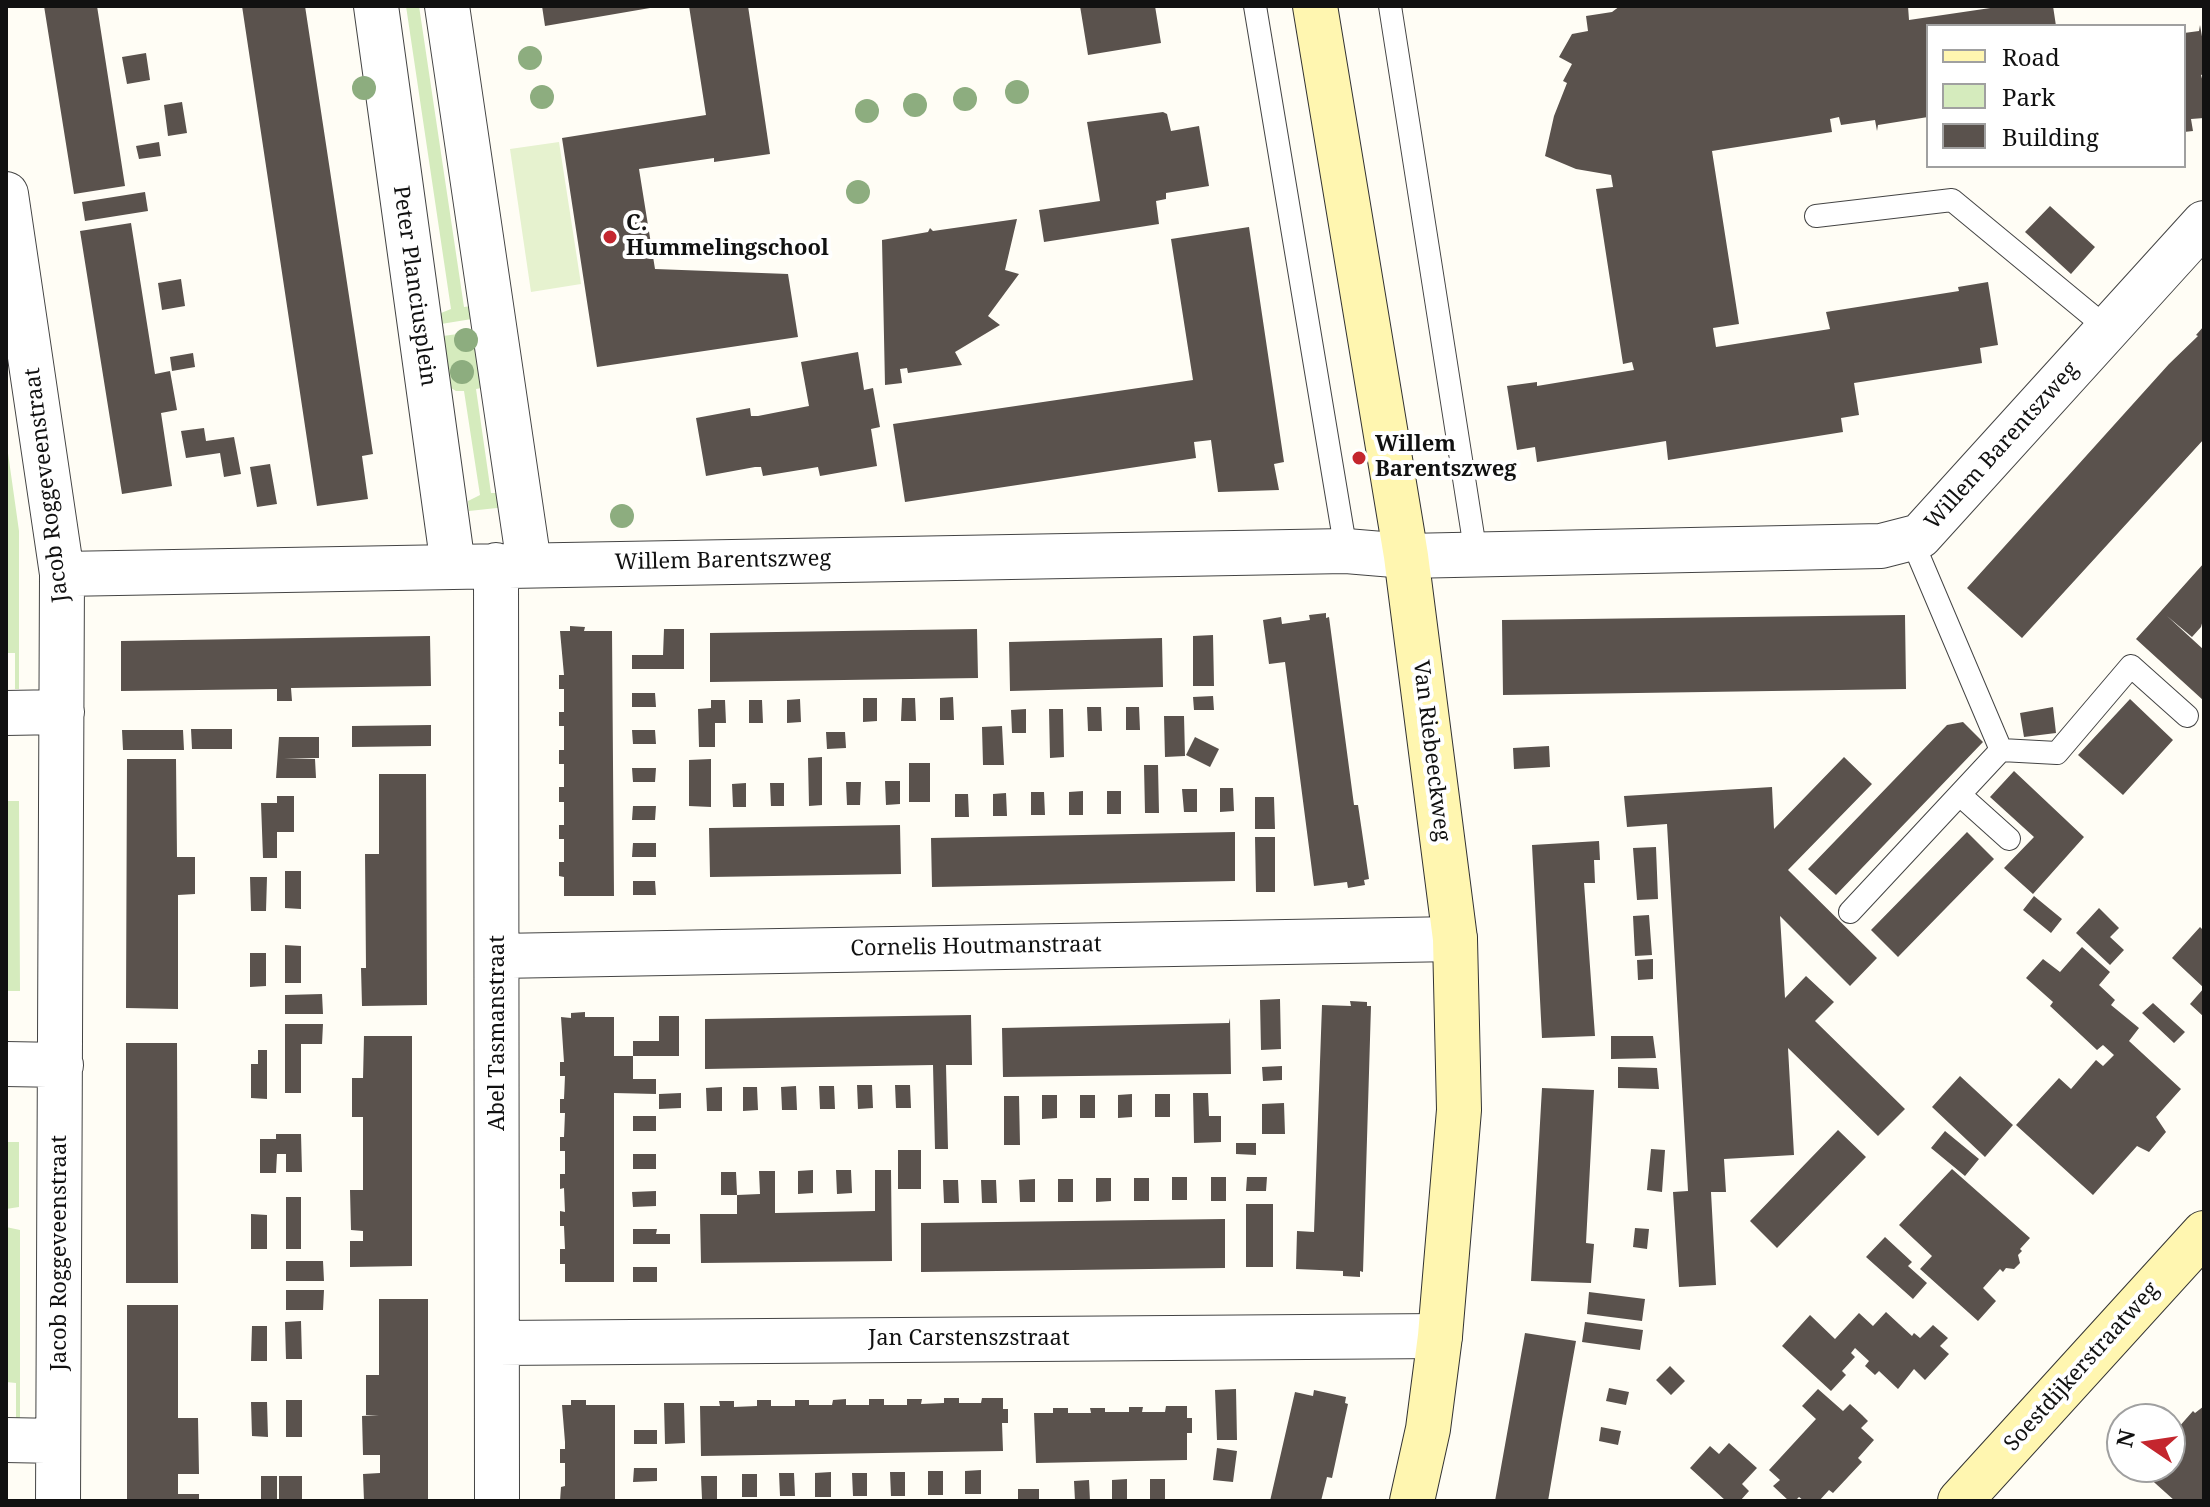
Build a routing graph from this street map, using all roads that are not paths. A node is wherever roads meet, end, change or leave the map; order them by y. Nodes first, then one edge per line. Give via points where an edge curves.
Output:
1 (376, 6) edge
2 (447, 6) edge
3 (1255, 6) edge
4 (1315, 6) edge
5 (1390, 6) edge
6 (6, 194) edge
7 (1816, 216) dead end
8 (2204, 223) edge
9 (15, 308) edge
10 (2108, 329) junction
11 (1911, 538) junction
12 (1346, 551) junction
13 (1476, 555) junction
14 (1406, 556) junction
15 (512, 565) junction
16 (453, 566) junction
17 (62, 574) junction
18 (62, 712) junction
19 (6, 713) edge
20 (2187, 716) dead end
21 (2001, 750) junction
22 (1960, 795) junction
23 (2009, 839) dead end
24 (1850, 912) dead end
25 (1455, 939) junction
26 (498, 956) junction
27 (6, 1064) edge
28 (61, 1065) junction
29 (2204, 1233) edge
30 (1440, 1336) junction
31 (498, 1343) junction
32 (6, 1440) edge
33 (58, 1441) junction
34 (58, 1501) edge
35 (497, 1501) edge
36 (1412, 1501) edge
37 (1960, 1501) edge

1 - 16 street, Peter Planciusplein
2 - 15 street
3 - 12 lane
4 - 14 street, Van Riebeeckweg
5 - 13 lane
6 - 9 street, Jacob Roggeveenstraat
7 - 10 lane via 1952,200
8 - 10 street, Willem Barentszweg
9 - 17 street, Jacob Roggeveenstraat
10 - 11 street, Willem Barentszweg via 1920,536
11 - 13 street, Willem Barentszweg via 1881,546
11 - 21 lane
12 - 14 street, Willem Barentszweg
12 - 15 street, Willem Barentszweg
13 - 14 street, Willem Barentszweg
14 - 25 street, Van Riebeeckweg
15 - 16 street, Willem Barentszweg
15 - 26 street, Abel Tasmanstraat
16 - 17 street, Willem Barentszweg
17 - 18 street, Jacob Roggeveenstraat
18 - 19 street
18 - 28 street, Jacob Roggeveenstraat
20 - 21 lane via 2131,666 2057,753
21 - 22 lane
22 - 23 lane
22 - 24 lane
25 - 26 street, Cornelis Houtmanstraat
25 - 30 street, Van Riebeeckweg via 1459,1110
26 - 31 street, Abel Tasmanstraat
27 - 28 street
28 - 33 street, Jacob Roggeveenstraat
29 - 37 street, Soestdijkerstraatweg
30 - 31 street, Jan Carstenszstraat
30 - 36 street, Van Riebeeckweg
31 - 35 street, Abel Tasmanstraat
32 - 33 street
33 - 34 street, Jacob Roggeveenstraat

